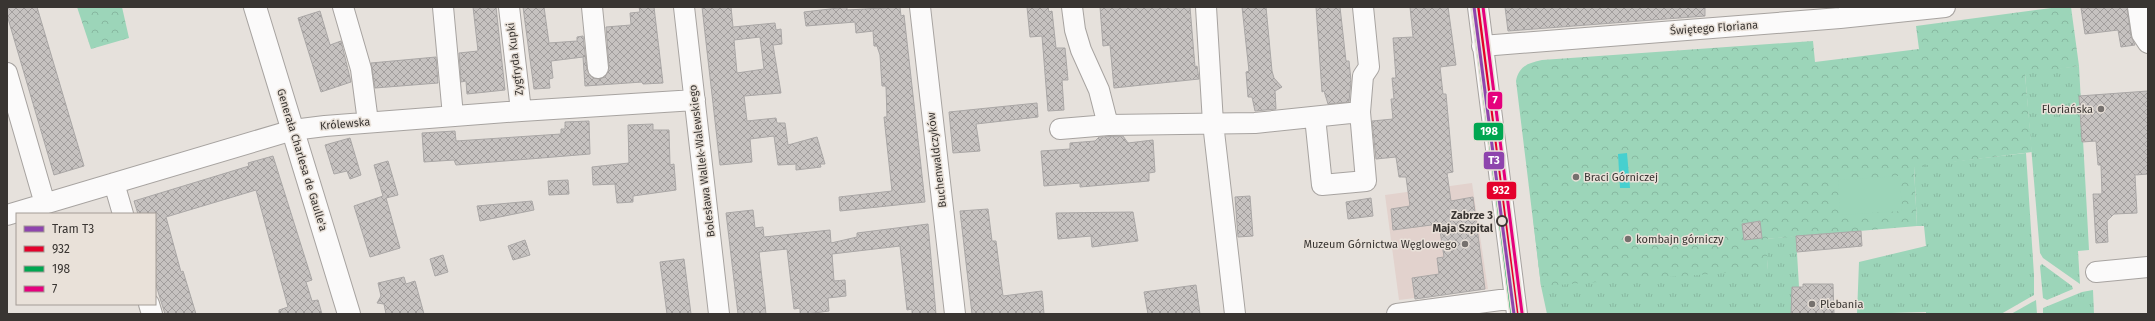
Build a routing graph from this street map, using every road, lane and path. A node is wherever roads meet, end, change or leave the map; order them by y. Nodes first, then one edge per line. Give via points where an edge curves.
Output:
1 (255, 7) edge
2 (343, 7) edge
3 (443, 7) edge
4 (509, 7) edge
5 (592, 7) edge
6 (684, 7) edge
7 (920, 7) edge
8 (1072, 7) edge
9 (1206, 7) edge
10 (1363, 7) edge
11 (1478, 7) edge
12 (1945, 7) edge
13 (2138, 7) edge
14 (1918, 9) edge
15 (2148, 43) edge
16 (1482, 46) junction
17 (598, 68) dead end
18 (7, 73) edge
19 (695, 100) junction
20 (520, 111) junction
21 (1360, 112) junction
22 (453, 116) junction
23 (1315, 117) junction
24 (368, 122) junction
25 (1213, 123) junction
26 (1108, 125) junction
27 (1060, 128) dead end
28 (294, 130) junction
29 (114, 183) junction
30 (45, 204) junction
31 (16, 213) edge
32 (123, 213) edge
33 (2148, 267) edge
34 (2096, 272) dead end
35 (1516, 306) edge
36 (349, 314) edge
37 (719, 314) edge
38 (955, 314) edge
39 (1235, 314) edge
40 (1397, 314) edge

1 - 28 main road, Generała Charlesa de Gaulle'a
2 - 24 street via 361,70
3 - 22 street
4 - 20 street, Zygfryda Kupki
5 - 17 street
6 - 19 street, Bolesława Wallek-Walewskiego
7 - 38 street, Buchenwaldczyków
8 - 26 street via 1081,50 1099,90
9 - 25 street
10 - 21 street via 1369,67 1363,76
11 - 16 street
12 - 14 street, Świętego Floriana
13 - 15 street via 2142,34
14 - 16 street, Świętego Floriana
16 - 35 street
18 - 30 street
19 - 20 street, Królewska
19 - 37 street, Bolesława Wallek-Walewskiego
20 - 22 street, Królewska
21 - 23 street
21 - 23 street via 1366,180 1359,181 1322,185
22 - 24 street, Królewska
23 - 25 street
24 - 28 street, Królewska
25 - 26 street
25 - 39 street
26 - 27 street
28 - 29 street, Królewska
28 - 36 main road, Generała Charlesa de Gaulle'a
29 - 30 street, Królewska
29 - 32 street
30 - 31 street, Królewska
33 - 34 street
35 - 40 street

